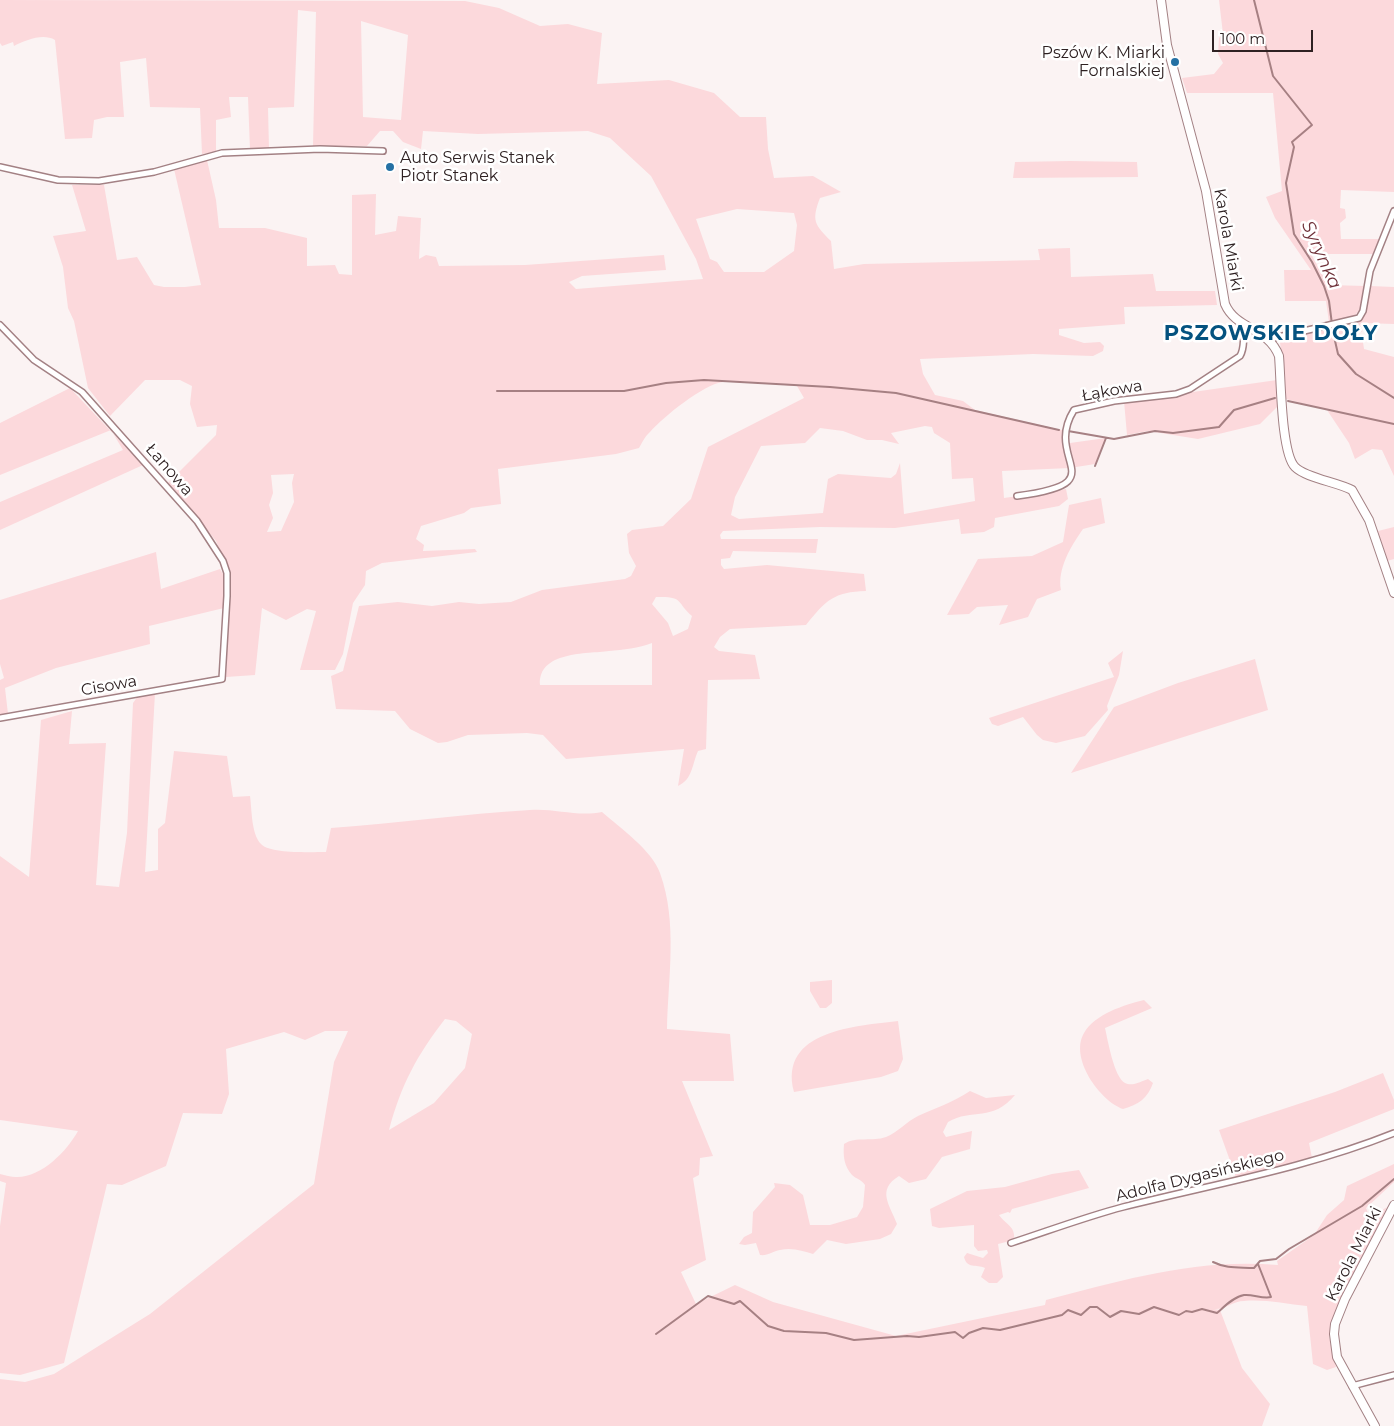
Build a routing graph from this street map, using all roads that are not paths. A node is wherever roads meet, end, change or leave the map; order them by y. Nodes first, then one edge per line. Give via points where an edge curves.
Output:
1 (1161, 0) edge
2 (383, 151) dead end
3 (0, 167) edge
4 (1394, 212) edge
5 (0, 325) edge
6 (1247, 325) junction
7 (1270, 339) junction
8 (1017, 496) dead end
9 (1394, 593) edge
10 (222, 679) joint
11 (0, 718) edge
12 (1394, 1133) edge
13 (1394, 1205) edge
14 (1011, 1243) dead end
15 (1394, 1375) edge
16 (1351, 1386) junction
17 (1374, 1426) edge

1 - 6 street, Karola Miarki via 1167,45 1206,191 1225,304 1233,318
2 - 3 street via 320,149 222,154 154,172 99,181 58,180
4 - 7 street via 1370,271 1361,315 1355,321 1328,324
5 - 10 street, Łanowa via 34,360 82,392 197,521 223,561 227,573 227,596
6 - 7 street, Karola Miarki
6 - 8 street, Łąkowa via 1242,334 1240,356 1190,389 1074,410 1065,431 1073,470 1070,480 1060,488
7 - 9 street via 1279,356 1284,428 1290,459 1295,467 1306,473 1352,490 1369,520
10 - 11 street, Cisowa
12 - 14 street, Adolfa Dygasińskiego via 1351,1150 1120,1208
13 - 16 street, Karola Miarki via 1344,1299 1335,1324 1337,1357
15 - 16 street
16 - 17 street, Karola Miarki

